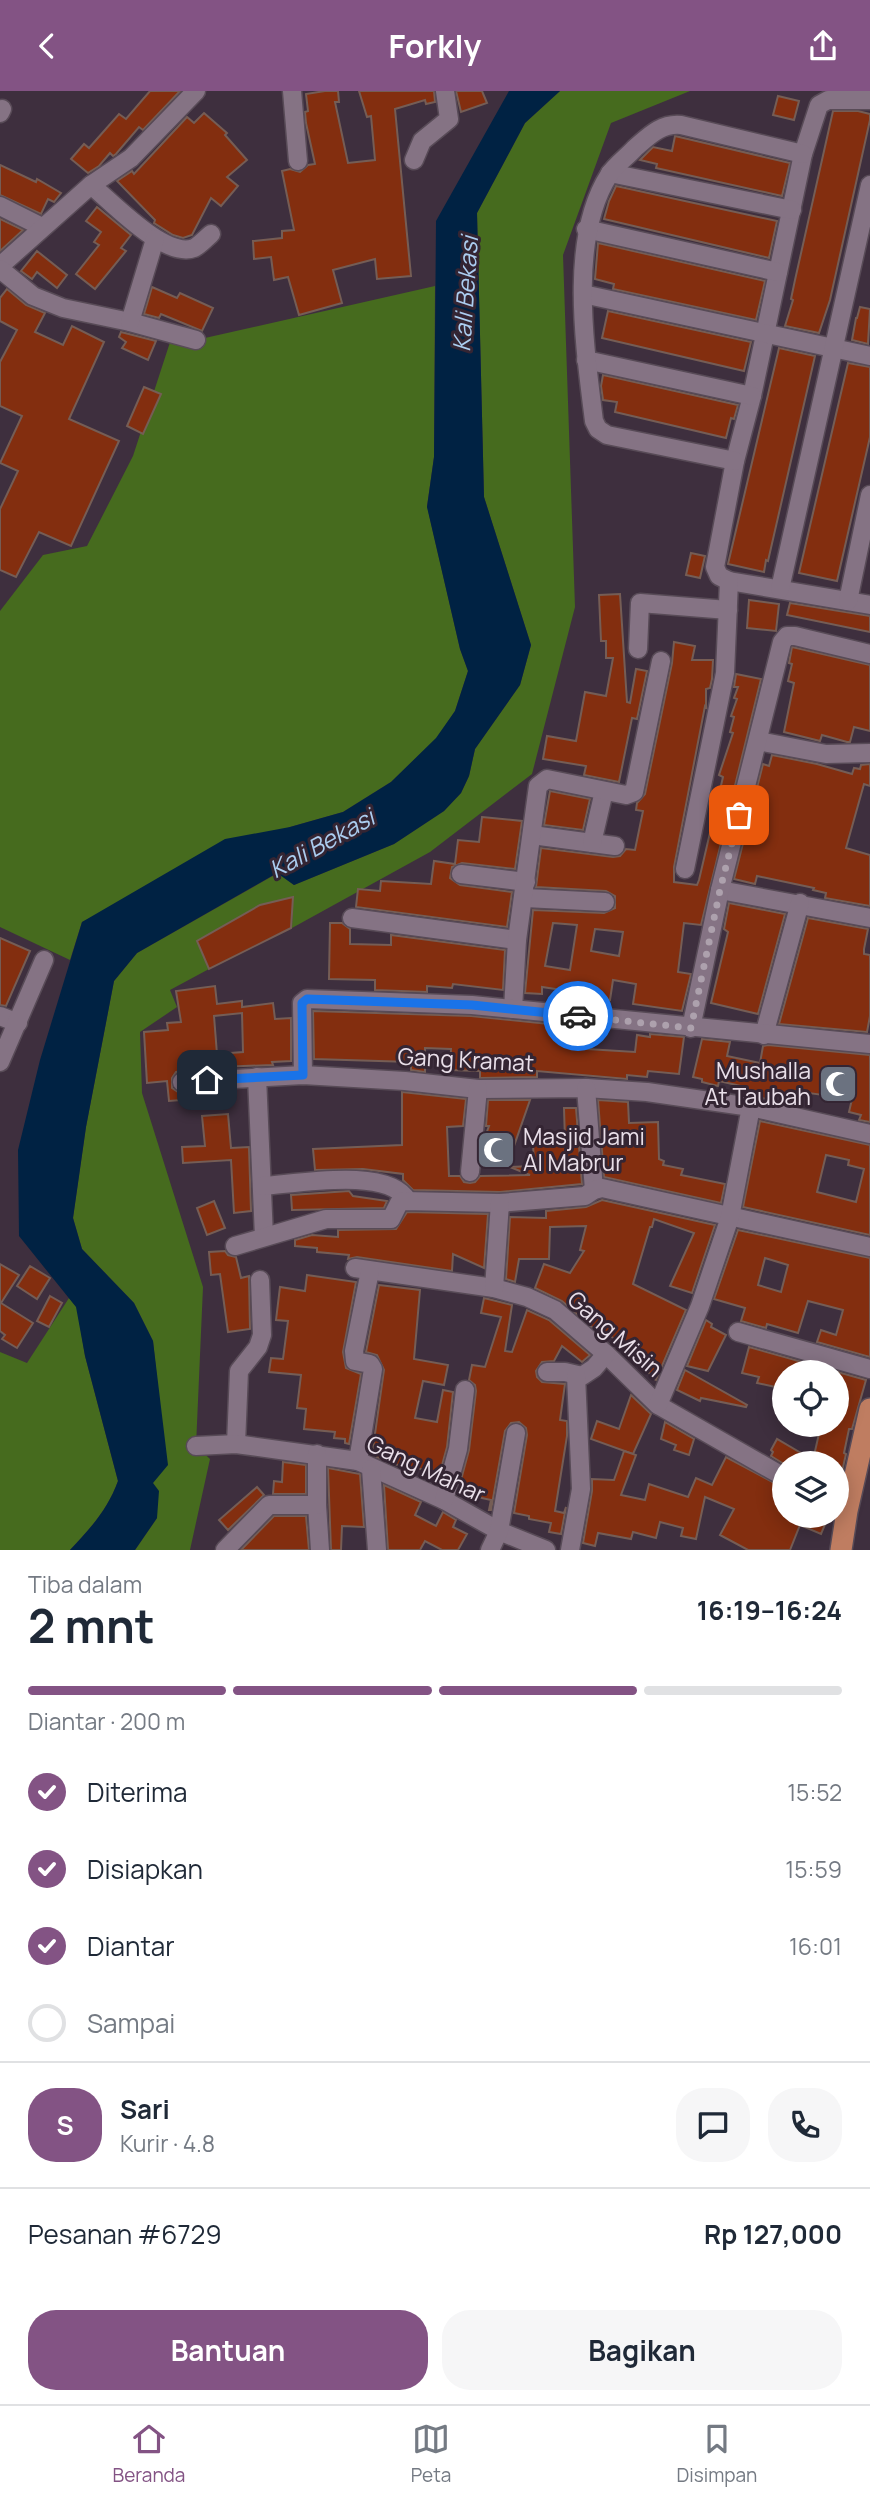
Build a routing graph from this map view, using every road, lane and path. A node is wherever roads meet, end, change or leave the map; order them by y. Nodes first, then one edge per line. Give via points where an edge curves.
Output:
1 (196, 91) edge
2 (292, 91) edge
3 (445, 91) edge
4 (870, 100) edge
5 (803, 154) junction
6 (414, 160) dead end
7 (298, 161) dead end
8 (610, 173) junction
9 (92, 185) junction
10 (870, 185) edge
11 (0, 206) edge
12 (792, 209) junction
13 (42, 227) junction
14 (586, 229) junction
15 (211, 234) dead end
16 (155, 239) junction
17 (0, 268) edge
18 (778, 272) junction
19 (583, 294) junction
20 (130, 322) junction
21 (765, 333) junction
22 (196, 340) dead end
23 (833, 348) junction
24 (870, 356) edge
25 (586, 360) junction
26 (752, 396) junction
27 (735, 461) junction
28 (870, 495) edge
29 (867, 519) edge
30 (729, 581) junction
31 (780, 589) junction
32 (848, 601) junction
33 (870, 605) edge
34 (728, 610) junction
35 (638, 649) dead end
36 (870, 654) edge
37 (661, 661) dead end
38 (758, 741) junction
39 (870, 753) edge
40 (604, 791) junction
41 (532, 835) junction
42 (592, 843) junction
43 (615, 846) dead end
44 (685, 869) dead end
45 (461, 874) dead end
46 (526, 890) junction
47 (720, 890) junction
48 (605, 902) dead end
49 (800, 903) junction
50 (352, 918) dead end
51 (870, 918) edge
52 (517, 940) junction
53 (44, 960) dead end
54 (513, 1009) junction
55 (0, 1016) edge
56 (18, 1023) junction
57 (691, 1028) junction
58 (764, 1035) junction
59 (870, 1044) edge
60 (0, 1062) edge
61 (303, 1075) junction
62 (257, 1077) junction
63 (182, 1082) dead end
64 (586, 1088) junction
65 (478, 1089) junction
66 (751, 1107) junction
67 (870, 1134) edge
68 (470, 1172) dead end
69 (262, 1186) junction
70 (594, 1190) junction
71 (408, 1201) junction
72 (500, 1203) junction
73 (730, 1217) junction
74 (264, 1237) junction
75 (235, 1246) dead end
76 (870, 1247) edge
77 (260, 1280) dead end
78 (494, 1288) junction
79 (738, 1332) dead end
80 (606, 1354) junction
81 (870, 1369) edge
82 (547, 1372) dead end
83 (576, 1375) junction
84 (465, 1390) dead end
85 (658, 1405) junction
86 (870, 1409) edge
87 (516, 1433) dead end
88 (236, 1444) junction
89 (195, 1446) dead end
90 (317, 1454) junction
91 (365, 1465) junction
92 (772, 1470) edge
93 (849, 1483) edge
94 (444, 1500) junction
95 (317, 1505) junction
96 (842, 1528) edge
97 (499, 1531) junction
98 (225, 1550) edge
99 (320, 1550) edge
100 (377, 1550) edge
101 (490, 1550) edge
102 (546, 1550) edge
103 (570, 1550) edge
104 (841, 1550) edge

1 - 9 street via 131,158
2 - 7 street
3 - 6 street via 449,119 422,141
4 - 5 street via 823,102
5 - 8 street via 668,125 652,133
5 - 12 street
8 - 12 street
8 - 14 street
9 - 13 street
9 - 16 street
10 - 23 street
11 - 13 street
12 - 18 street
13 - 17 street
14 - 18 street
14 - 19 street
15 - 16 street via 193,249 178,249
16 - 20 street
17 - 20 street via 23,289 48,302
18 - 21 street
19 - 21 street
19 - 25 street
20 - 22 street
21 - 23 street
21 - 26 street
23 - 24 street
23 - 31 street
25 - 26 street
25 - 27 street via 594,421 602,432
26 - 27 street
27 - 30 street via 716,561 719,576
28 - 29 street
29 - 32 street
30 - 31 street
30 - 34 street
31 - 32 street
32 - 33 street
34 - 35 street via 640,603
34 - 44 street via 725,673
36 - 38 street via 787,636
37 - 40 street via 635,789 629,795
38 - 39 street via 826,754
38 - 47 street
40 - 41 street via 543,781 538,786
40 - 42 street
41 - 42 street
41 - 46 street
42 - 43 street
45 - 46 street
46 - 48 street
46 - 52 street
47 - 49 street
47 - 57 street
49 - 51 street
49 - 58 street
50 - 52 street
52 - 54 street
53 - 56 street
54 - 57 street
54 - 61 street via 307,999 302,1003
55 - 56 street
56 - 60 street
57 - 58 street
58 - 59 street
61 - 62 street, Gang Kramat
61 - 65 street, Gang Kramat
62 - 63 street, Gang Kramat
62 - 69 street
64 - 65 street, Gang Kramat
64 - 66 street, Gang Kramat
64 - 70 street
65 - 68 street
66 - 67 street, Gang Kramat
66 - 73 street
69 - 71 street via 364,1180 394,1188
69 - 74 street
70 - 72 street via 585,1196
70 - 73 street via 614,1189
71 - 72 street
71 - 74 street via 399,1203 391,1219 326,1219
72 - 78 street
73 - 76 street
73 - 85 street via 700,1306
74 - 75 street
77 - 88 street via 262,1335 239,1371
78 - 80 street, Gang Misin via 555,1310
78 - 91 street, Gang Misin via 363,1269 354,1351 355,1361 373,1369
79 - 81 street
80 - 83 street via 585,1375
80 - 85 street, Gang Misin
82 - 83 street
83 - 103 street via 581,1489
84 - 94 street via 458,1449
85 - 92 street, Gang Misin
86 - 93 main road
87 - 97 street
88 - 89 street, Gang Mahar
88 - 90 street, Gang Mahar
90 - 91 street, Gang Mahar
90 - 95 street
91 - 94 street, Gang Mahar
91 - 100 street
94 - 97 street, Gang Mahar
95 - 98 street via 269,1505
95 - 99 street
96 - 104 main road
97 - 101 street
97 - 102 street, Gang Mahar

